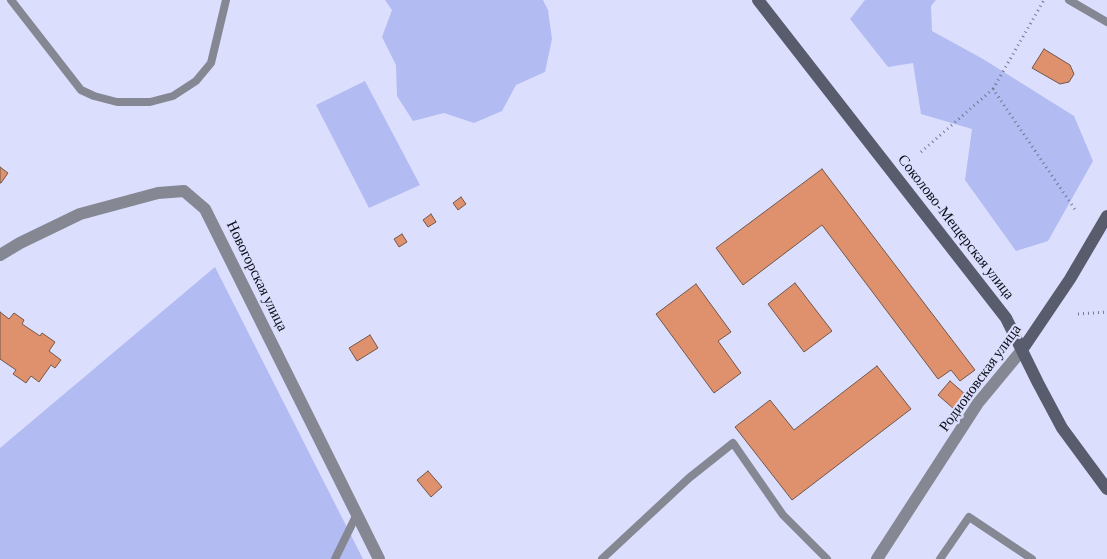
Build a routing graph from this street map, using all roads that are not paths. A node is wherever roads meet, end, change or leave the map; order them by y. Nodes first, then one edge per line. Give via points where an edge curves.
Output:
1 (10, 0) edge
2 (226, 0) edge
3 (758, 0) edge
4 (1069, 0) edge
5 (1107, 22) edge
6 (1107, 216) edge
7 (0, 255) edge
8 (1022, 350) junction
9 (1107, 489) edge
10 (356, 516) junction
11 (335, 559) edge
12 (379, 559) edge
13 (602, 559) edge
14 (827, 559) edge
15 (877, 559) edge
16 (940, 559) edge
17 (1032, 559) edge

1 - 2 lane via 81,90 117,102 150,102 173,96 196,81 211,63
3 - 8 street, Соколово-Мещерская улица via 1006,318
4 - 5 lane
6 - 8 street, Родионовская улица via 1070,279
7 - 10 street, Новогорская улица via 80,214 158,193 184,191 205,209
8 - 9 street, Соколово-Мещерская улица via 1062,428
8 - 15 street, Родионовская улица via 978,402
10 - 11 lane
10 - 12 street, Новогорская улица
13 - 14 lane via 689,478 733,443 783,515
16 - 17 lane via 969,516

